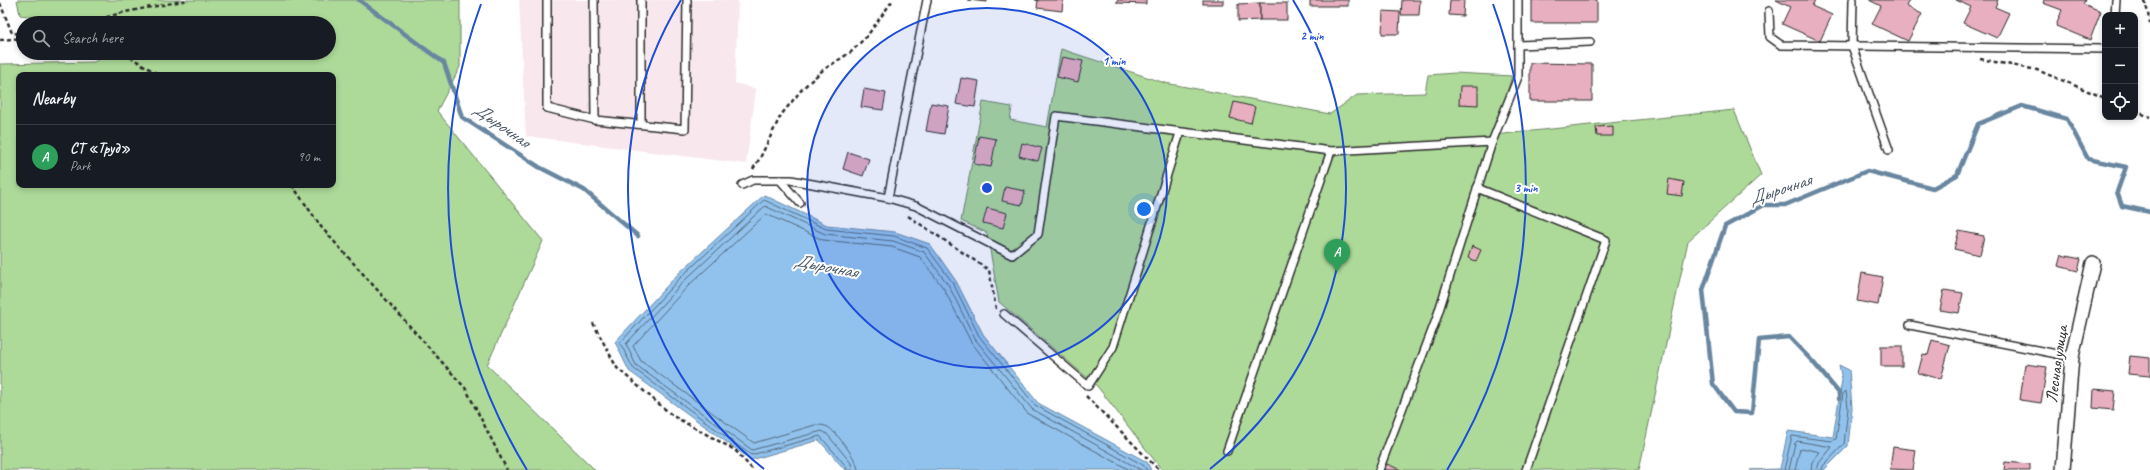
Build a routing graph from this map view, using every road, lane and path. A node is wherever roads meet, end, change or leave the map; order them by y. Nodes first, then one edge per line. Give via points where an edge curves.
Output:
1 (188, 0) edge
2 (547, 0) edge
3 (594, 0) edge
4 (641, 0) edge
5 (687, 0) edge
6 (893, 0) edge
7 (927, 0) edge
8 (1518, 0) edge
9 (1853, 0) edge
10 (2116, 0) edge
11 (2145, 0) edge
12 (0, 3) edge
13 (1769, 11) dead end
14 (2115, 12) edge
15 (111, 16) edge
16 (2150, 23) edge
17 (16, 33) edge
18 (16, 39) edge
19 (0, 40) edge
20 (1590, 42) dead end
21 (1518, 44) junction
22 (1852, 46) junction
23 (1964, 47) junction
24 (2102, 49) edge
25 (135, 60) edge
26 (154, 72) edge
27 (2102, 97) edge
28 (2138, 112) edge
29 (2150, 117) edge
30 (595, 120) junction
31 (641, 124) junction
32 (1180, 133) junction
33 (1492, 142) junction
34 (1889, 150) dead end
35 (1331, 151) junction
36 (780, 180) junction
37 (742, 185) joint
38 (294, 188) edge
39 (1477, 188) junction
40 (888, 198) junction
41 (800, 203) dead end
42 (2093, 263) dead end
43 (1004, 314) dead end
44 (593, 323) dead end
45 (1910, 325) dead end
46 (2072, 357) junction
47 (1228, 451) dead end
48 (507, 470) edge
49 (753, 470) edge
50 (1379, 470) edge
51 (1526, 470) edge
52 (2062, 470) edge

1 - 15 path
2 - 30 lane via 547,108
3 - 30 lane
4 - 31 lane
5 - 31 lane via 685,129
6 - 37 path via 867,36 851,52 823,70 803,88 780,115 760,158
7 - 40 lane
8 - 21 lane
9 - 22 lane
10 - 14 lane
11 - 16 path
12 - 17 path via 12,33
13 - 22 lane via 1770,37 1781,45
18 - 19 path
20 - 21 lane
21 - 33 lane via 1518,77
22 - 23 lane
22 - 34 lane
23 - 24 lane
23 - 27 path via 1977,59 2037,70
25 - 26 path
28 - 29 path
30 - 31 lane
32 - 35 lane
32 - 40 lane via 1056,116 1038,234 1012,255 916,206
32 - 43 lane via 1113,347 1088,386
33 - 35 lane
33 - 39 lane
35 - 47 lane
36 - 37 lane via 753,180
36 - 40 lane
36 - 41 lane
38 - 48 path via 322,228 466,389
39 - 50 lane via 1436,320
39 - 51 lane via 1606,240
42 - 46 street, Лесная улица
44 - 49 path via 617,368 673,416 735,450
45 - 46 lane
46 - 52 street, Лесная улица

